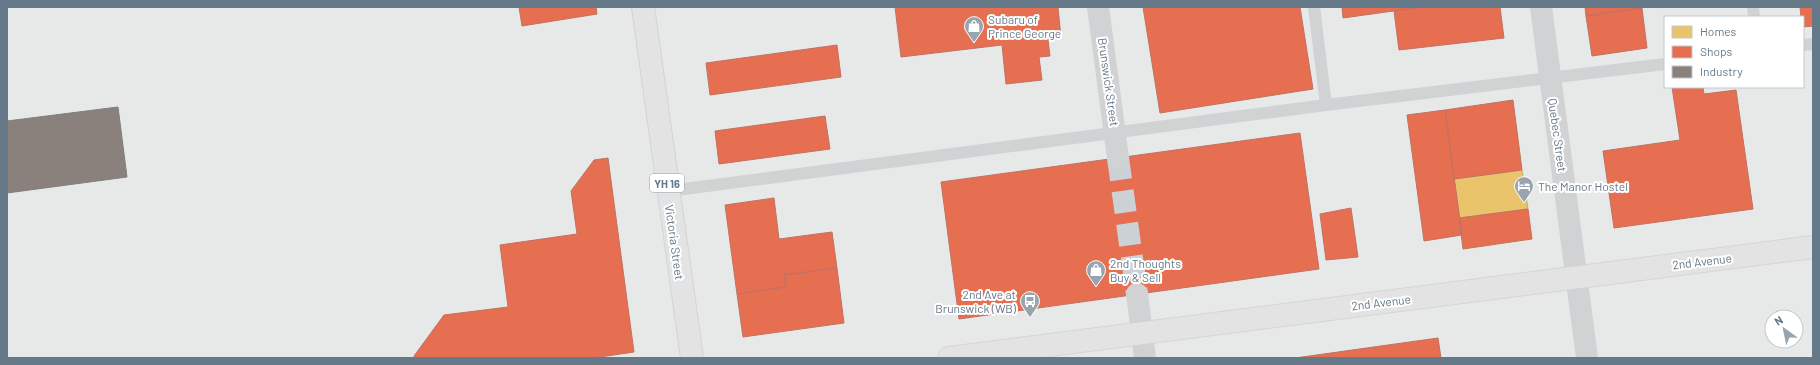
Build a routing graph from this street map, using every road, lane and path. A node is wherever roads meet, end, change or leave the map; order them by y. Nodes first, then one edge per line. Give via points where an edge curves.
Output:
1 (643, 7) edge
2 (1098, 7) edge
3 (1314, 7) edge
4 (1541, 7) edge
5 (1664, 64) edge
6 (1550, 79) junction
7 (1326, 105) junction
8 (1116, 132) junction
9 (1118, 158) tunnel mouth
10 (668, 191) junction
11 (1813, 247) edge
12 (1577, 276) junction
13 (1138, 294) tunnel mouth
14 (1142, 333) junction
15 (692, 358) edge
16 (949, 358) edge
17 (1145, 358) edge
18 (1587, 358) edge

1 - 10 main road, Victoria Street / YH 16
2 - 8 street, Brunswick Street
3 - 7 lane
4 - 6 street, Quebec Street
5 - 6 lane
6 - 7 lane
6 - 12 street, Quebec Street
7 - 8 lane
8 - 9 street, Brunswick Street
8 - 10 lane
10 - 15 main road, Victoria Street / YH 16
11 - 12 main road, 2nd Avenue
12 - 14 main road, 2nd Avenue
12 - 18 street, Quebec Street
13 - 14 street
14 - 16 main road, 2nd Avenue
14 - 17 street

